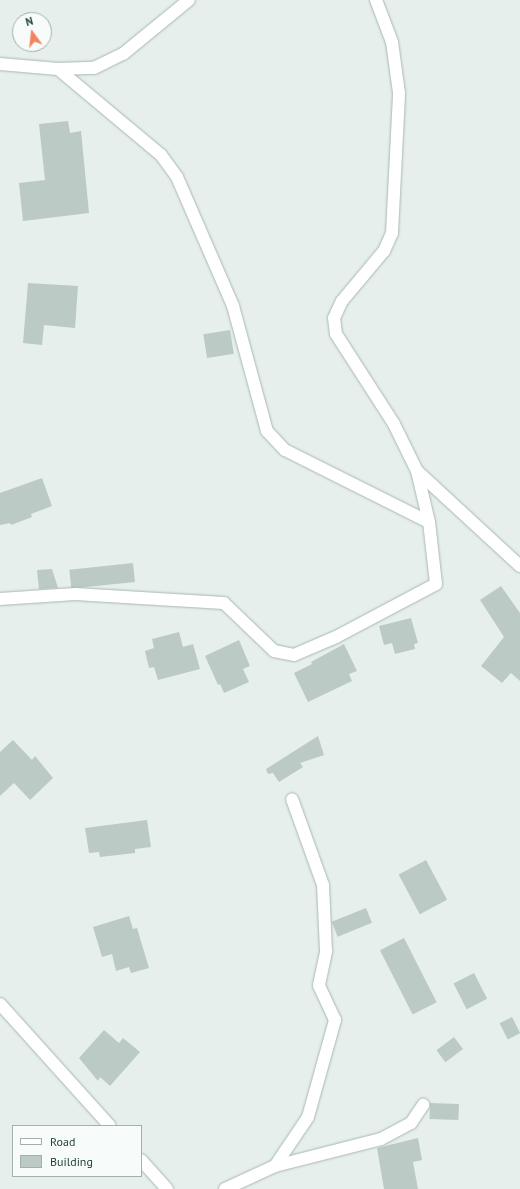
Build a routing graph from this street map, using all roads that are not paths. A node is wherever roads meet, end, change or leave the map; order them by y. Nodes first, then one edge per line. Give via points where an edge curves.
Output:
1 (189, 0) edge
2 (378, 1) edge
3 (0, 64) edge
4 (58, 69) junction
5 (416, 471) junction
6 (429, 522) junction
7 (520, 566) edge
8 (0, 600) edge
9 (292, 799) dead end
10 (0, 1004) edge
11 (423, 1105) dead end
12 (109, 1125) edge
13 (142, 1161) edge
14 (274, 1166) junction
15 (167, 1189) edge
16 (226, 1189) edge

1 - 4 street via 123,54 94,68
2 - 5 street via 392,42 399,93 392,233 384,251 342,301 334,318 336,334 394,424
3 - 4 street
4 - 6 street via 161,155 177,177 233,306 267,430 285,450
5 - 6 street
5 - 7 street
6 - 8 street via 436,584 336,637 294,655 274,651 224,603 74,594
9 - 14 street via 323,885 326,951 319,985 335,1020 308,1117
10 - 12 street
11 - 14 street via 411,1123 382,1139
13 - 15 street
14 - 16 street

